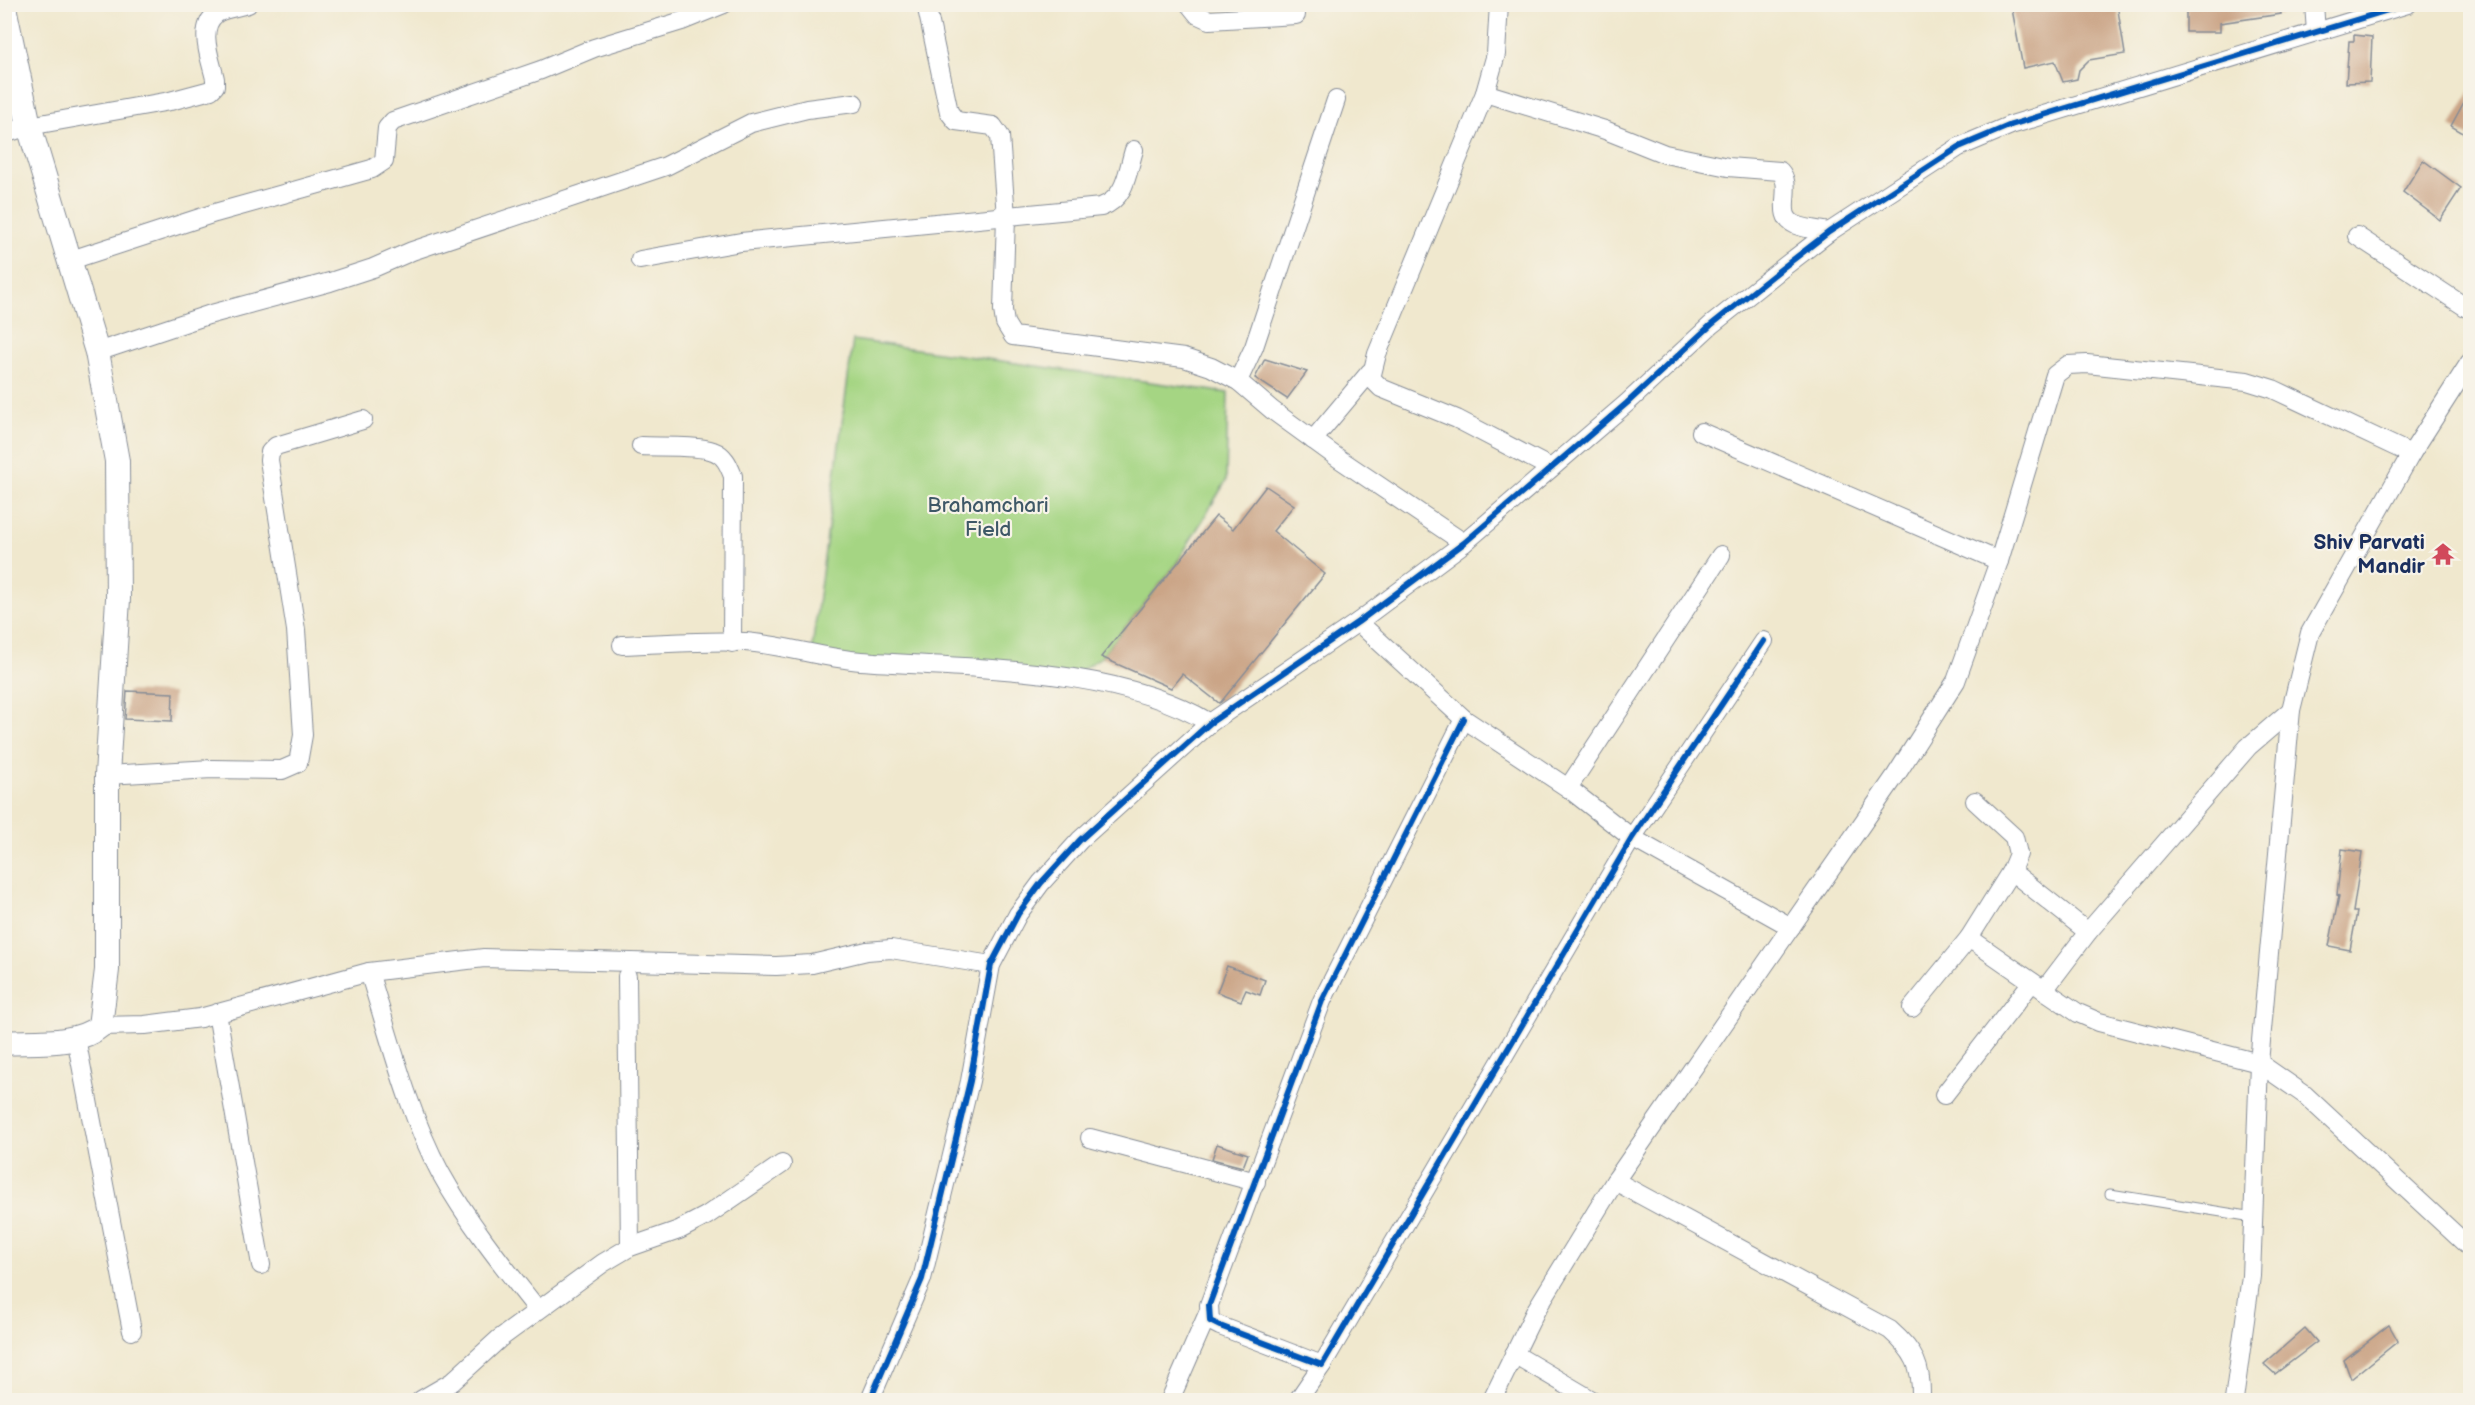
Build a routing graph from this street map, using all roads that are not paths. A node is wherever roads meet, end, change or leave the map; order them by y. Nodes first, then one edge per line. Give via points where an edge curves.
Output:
1 (248, 4) edge
2 (724, 4) edge
3 (926, 4) edge
4 (1189, 4) edge
5 (1499, 4) edge
6 (2314, 4) edge
7 (2408, 4) edge
8 (4, 7) edge
9 (1296, 15) dead end
10 (2316, 32) junction
11 (1485, 93) junction
12 (1336, 100) dead end
13 (854, 103) dead end
14 (29, 126) junction
15 (4, 134) edge
16 (1134, 150) dead end
17 (1006, 217) junction
18 (1829, 232) junction
19 (2357, 236) dead end
20 (71, 260) junction
21 (640, 260) dead end
22 (2470, 310) edge
23 (97, 352) junction
24 (2470, 362) edge
25 (1370, 372) junction
26 (1238, 381) junction
27 (363, 420) dead end
28 (1701, 432) dead end
29 (1313, 440) junction
30 (641, 446) dead end
31 (2411, 454) junction
32 (1551, 468) junction
33 (1464, 543) junction
34 (1721, 555) dead end
35 (1999, 561) junction
36 (1358, 622) junction
37 (1764, 641) dead end
38 (732, 643) junction
39 (622, 645) dead end
40 (2291, 710) junction
41 (1464, 719) junction
42 (1210, 723) junction
43 (107, 776) junction
44 (1568, 788) junction
45 (1975, 801) dead end
46 (1632, 837) junction
47 (2011, 871) junction
48 (1791, 927) junction
49 (2088, 932) junction
50 (1969, 938) junction
51 (991, 965) junction
52 (369, 972) junction
53 (627, 976) dead end
54 (2038, 986) junction
55 (1912, 1008) dead end
56 (217, 1013) junction
57 (100, 1026) junction
58 (76, 1038) junction
59 (4, 1042) edge
60 (2259, 1063) junction
61 (1944, 1095) dead end
62 (1090, 1138) dead end
63 (782, 1164) dead end
64 (1615, 1181) junction
65 (1256, 1182) junction
66 (2110, 1194) dead end
67 (2253, 1217) junction
68 (630, 1247) junction
69 (2470, 1248) edge
70 (261, 1265) dead end
71 (538, 1310) junction
72 (1208, 1313) junction
73 (132, 1331) dead end
74 (1514, 1354) junction
75 (1322, 1365) junction
76 (421, 1401) edge
77 (870, 1401) edge
78 (1170, 1401) edge
79 (1298, 1401) edge
80 (1492, 1401) edge
81 (1592, 1401) edge
82 (1921, 1401) edge
83 (2234, 1401) edge

1 - 14 street via 217,13 209,22 206,34 215,79 211,90
2 - 20 street via 393,121 387,128 384,161 372,169 215,213
3 - 17 street via 949,112 956,121 993,126 1000,136
4 - 9 street via 1209,20
5 - 11 street via 1496,54
6 - 10 street
7 - 10 street
8 - 14 street
10 - 18 street via 1987,134 1959,147
11 - 18 street via 1605,130 1665,154 1728,167 1780,171 1788,186 1784,208 1787,219 1796,225
11 - 25 street
12 - 26 street via 1254,347
13 - 23 street via 807,109 751,123 666,166 412,251 362,272 208,315
14 - 15 street
14 - 20 street
16 - 17 street via 1120,195 1112,203
17 - 21 street via 741,242
17 - 26 street via 1004,310 1005,323 1013,336 1184,358
18 - 32 street via 1711,325
19 - 22 street
20 - 23 street
23 - 43 street via 117,461 118,599
24 - 31 street
25 - 29 street
25 - 32 street via 1381,388 1457,419
26 - 29 street
27 - 43 street via 276,446 270,452 296,630 303,735 298,763 282,770 212,769
28 - 35 street
29 - 33 street
30 - 38 street via 713,450 730,467
31 - 35 street via 2273,389 2247,381 2068,365 2055,375 2049,388
31 - 40 street via 2310,633
32 - 33 street
33 - 36 street
34 - 44 street
35 - 48 street via 1956,681
36 - 41 street
36 - 42 street
37 - 46 street
38 - 39 street
38 - 42 street via 746,642 847,660 1071,678 1153,696
40 - 49 street via 2248,747
40 - 60 street
41 - 44 street
41 - 65 street via 1322,1001
42 - 51 street via 1080,840 1018,914
43 - 57 street via 107,970
44 - 46 street
45 - 47 street via 2014,837 2018,854
46 - 48 street
46 - 75 street
47 - 49 street
47 - 50 street
48 - 64 street
49 - 54 street
50 - 54 street
50 - 55 street
51 - 52 street via 891,949 812,964 776,966 483,958
51 - 77 street via 957,1139 922,1279
52 - 56 street
52 - 71 street via 415,1115 440,1172 489,1247
53 - 68 street
54 - 60 street via 2099,1022
54 - 61 street
56 - 57 street via 145,1025
56 - 70 street
57 - 58 street
58 - 59 street
58 - 73 street
60 - 67 street
60 - 69 street via 2305,1095
62 - 65 street
63 - 68 street via 706,1216
64 - 74 street via 1536,1310
64 - 82 street via 1890,1330 1908,1346 1920,1367
65 - 72 street
66 - 67 lane
67 - 83 street via 2251,1276
68 - 71 street
71 - 76 street via 452,1382
72 - 75 street via 1210,1321 1220,1326
72 - 78 street
74 - 80 street
74 - 81 street
75 - 79 street

